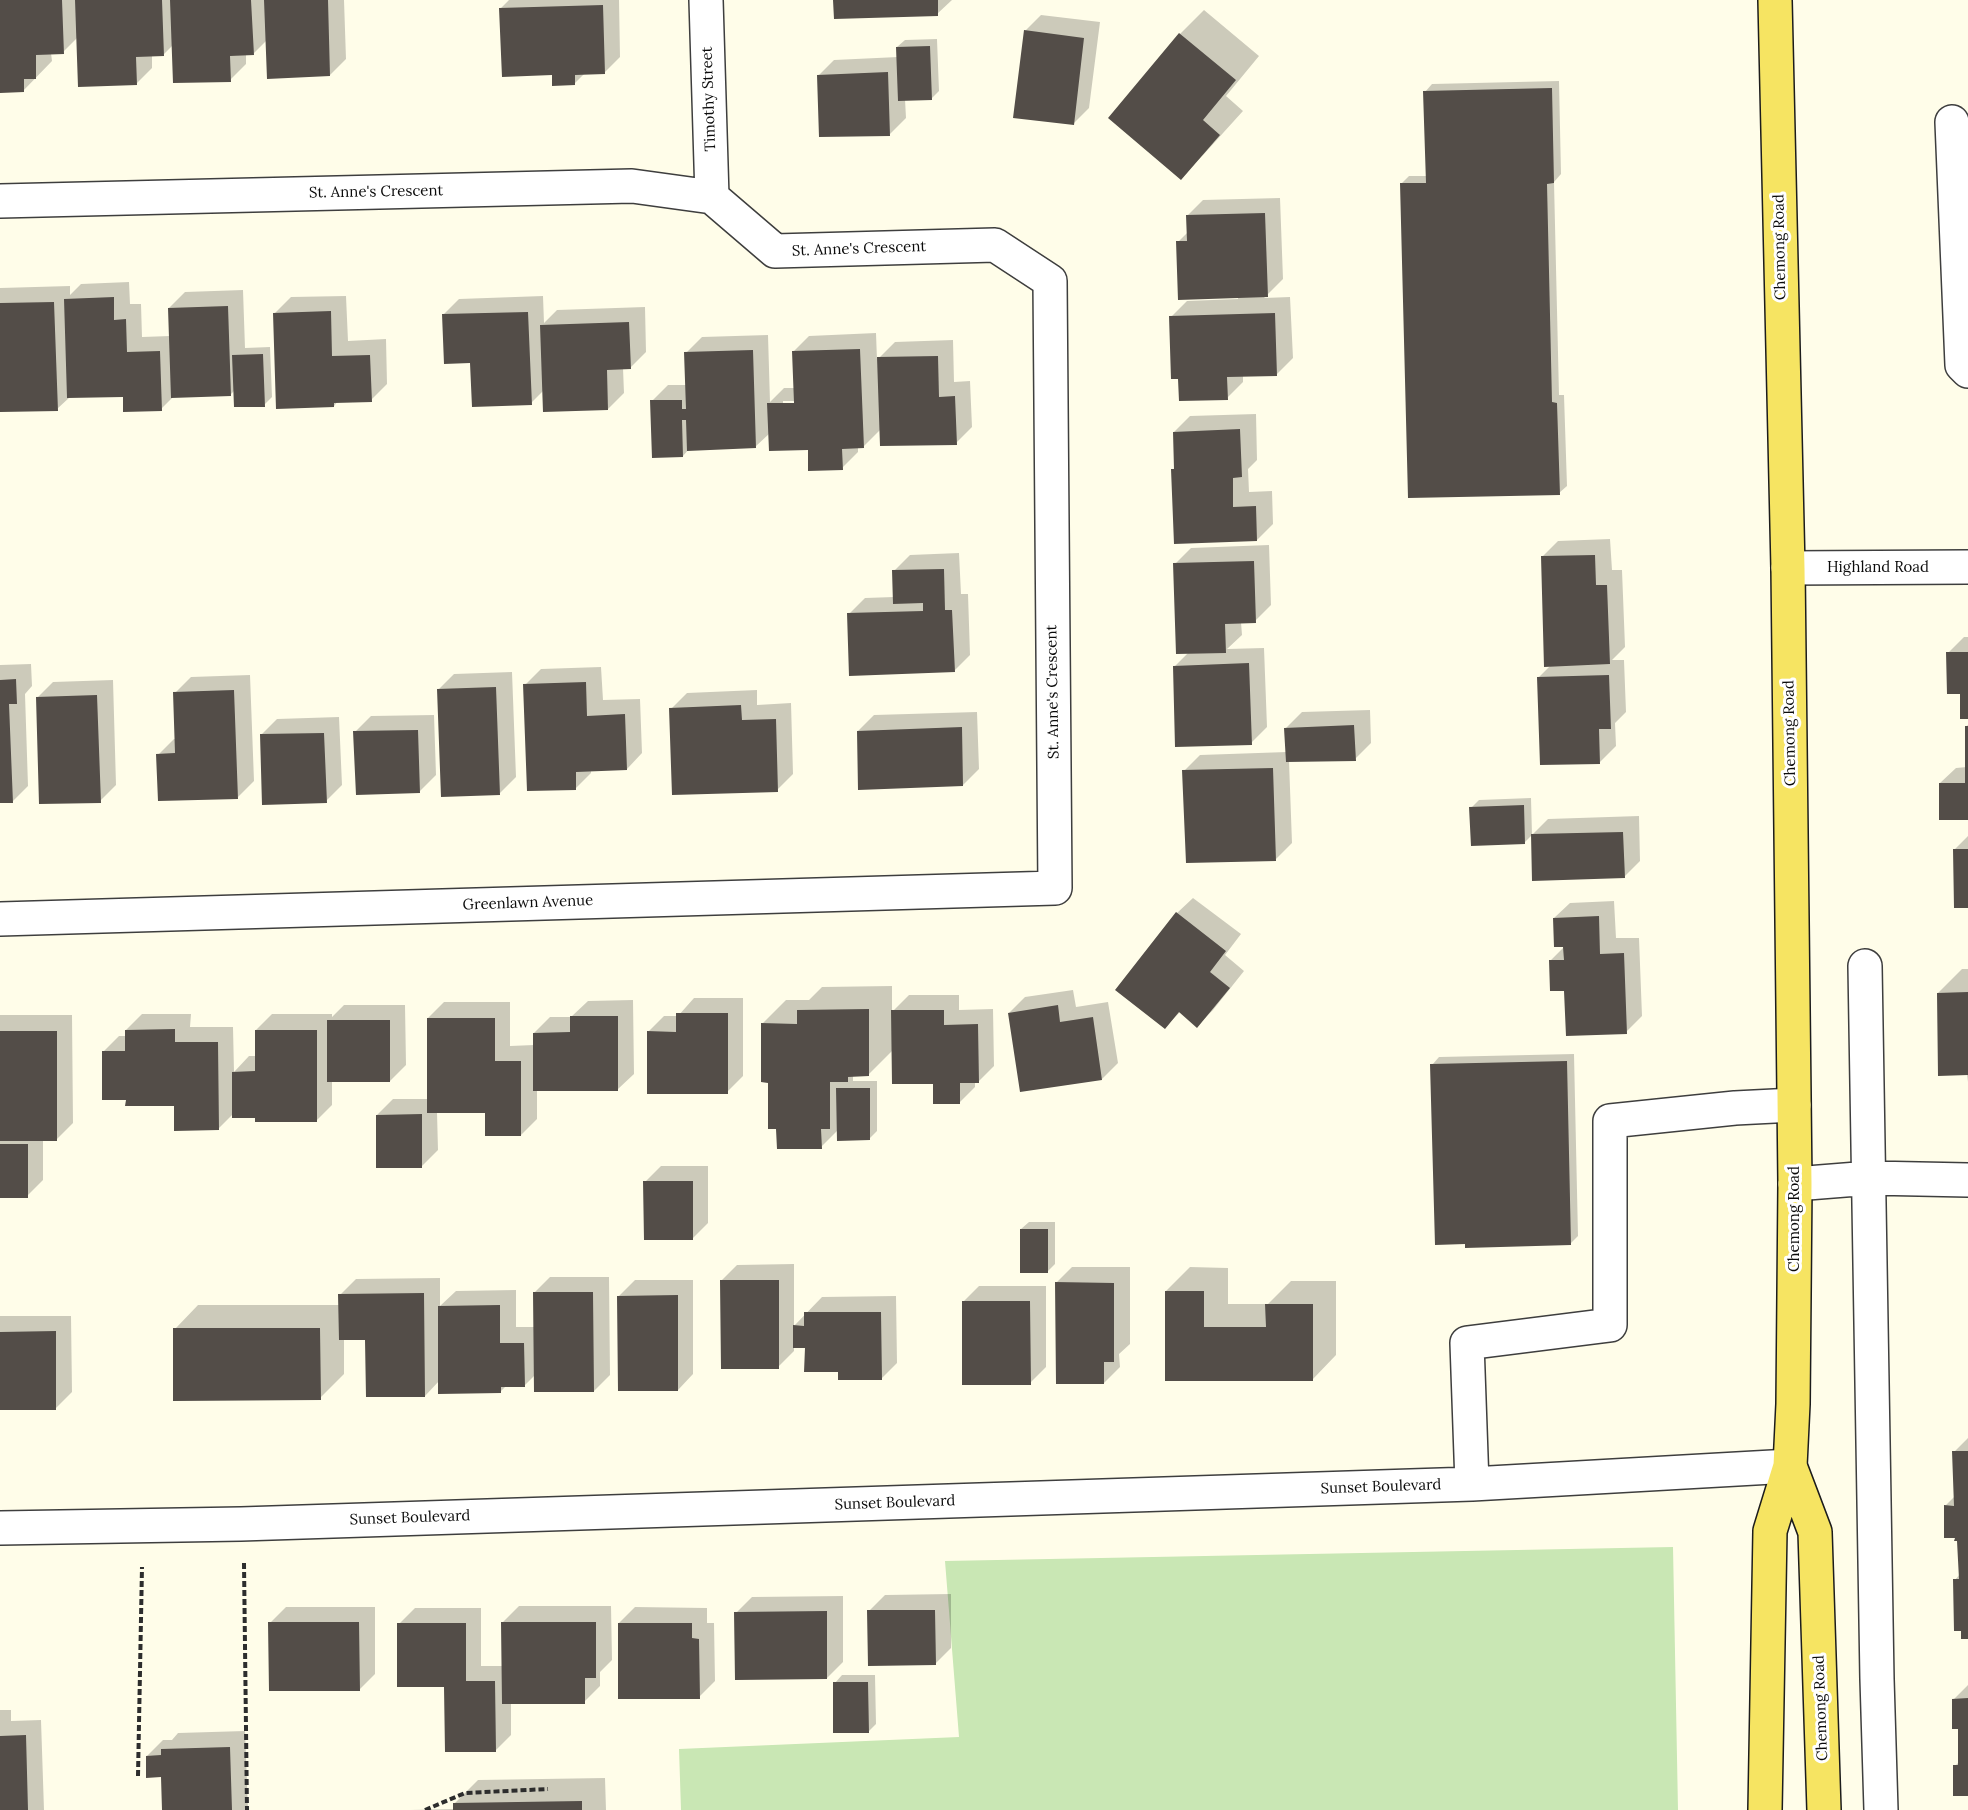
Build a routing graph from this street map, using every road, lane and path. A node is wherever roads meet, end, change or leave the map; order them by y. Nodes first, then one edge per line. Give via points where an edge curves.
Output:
1 (706, 0) edge
2 (1775, 0) edge
3 (1952, 122) dead end
4 (712, 197) junction
5 (0, 201) edge
6 (1968, 371) edge
7 (1968, 567) edge
8 (1788, 568) junction
9 (1055, 888) joint
10 (0, 919) edge
11 (1865, 966) dead end
12 (1794, 1104) junction
13 (1870, 1178) junction
14 (1968, 1180) edge
15 (1796, 1184) junction
16 (1790, 1466) junction
17 (1472, 1484) junction
18 (0, 1528) edge
19 (244, 1562) dead end
20 (142, 1566) dead end
21 (138, 1776) dead end
22 (548, 1789) dead end
23 (247, 1810) edge
24 (425, 1810) edge
25 (1765, 1810) edge
26 (1824, 1810) edge
27 (1881, 1810) edge

1 - 4 street, Timothy Street
2 - 8 main road, Chemong Road
3 - 6 street via 1962,364
4 - 5 street, St. Anne's Crescent via 632,186
4 - 9 street, St. Anne's Crescent via 775,251 995,245 1050,281
7 - 8 street, Highland Road
8 - 12 main road, Chemong Road
9 - 10 street, Greenlawn Avenue
11 - 13 street
12 - 15 main road, Chemong Road
12 - 17 street via 1610,1120 1610,1325 1467,1343
13 - 14 street
13 - 15 street
13 - 27 street
15 - 16 main road, Chemong Road
16 - 17 street, Sunset Boulevard
16 - 25 main road, Chemong Road via 1770,1532
16 - 26 main road, Chemong Road via 1815,1532
17 - 18 street, Sunset Boulevard via 241,1524
19 - 23 path
20 - 21 path
22 - 24 path via 465,1793

